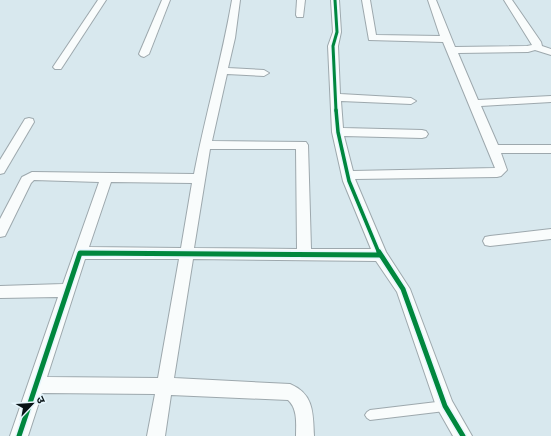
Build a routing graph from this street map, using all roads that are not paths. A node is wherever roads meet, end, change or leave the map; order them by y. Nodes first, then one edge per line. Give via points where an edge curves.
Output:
1 (102, 0) edge
2 (166, 0) edge
3 (236, 0) edge
4 (301, 0) edge
5 (335, 0) edge
6 (366, 0) edge
7 (432, 0) edge
8 (508, 0) edge
9 (300, 16) dead end
10 (446, 39) junction
11 (535, 47) junction
12 (452, 50) junction
13 (551, 52) edge
14 (144, 54) dead end
15 (58, 67) dead end
16 (223, 71) junction
17 (264, 73) dead end
18 (335, 97) junction
19 (551, 99) edge
20 (411, 101) dead end
21 (475, 103) junction
22 (29, 122) dead end
23 (338, 132) junction
24 (422, 134) dead end
25 (205, 145) junction
26 (494, 149) junction
27 (551, 149) edge
28 (0, 170) edge
29 (349, 175) junction
30 (107, 177) junction
31 (199, 179) junction
32 (0, 232) edge
33 (551, 234) edge
34 (490, 242) dead end
35 (80, 253) junction
36 (186, 254) junction
37 (304, 255) junction
38 (380, 255) junction
39 (68, 290) junction
40 (0, 292) edge
41 (36, 385) junction
42 (164, 386) junction
43 (445, 406) junction
44 (370, 415) dead end
45 (19, 436) edge
46 (156, 436) edge
47 (305, 436) edge
48 (463, 436) edge

1 - 15 street
2 - 14 street
3 - 16 street
4 - 9 street
5 - 18 street
6 - 10 street via 372,38
7 - 10 street
8 - 11 street via 536,42
10 - 12 street
11 - 12 street
11 - 13 street
12 - 21 street
16 - 17 street
16 - 25 street
18 - 20 street
18 - 23 street
19 - 21 street
21 - 26 street
22 - 28 street
23 - 24 street
23 - 29 street
25 - 31 street
25 - 37 street via 302,145
26 - 27 street
26 - 29 street via 501,167 497,173
29 - 38 street via 349,181
30 - 31 street
30 - 32 street via 29,178 24,183
30 - 35 street
31 - 36 street
33 - 34 street
35 - 36 street
35 - 39 street
36 - 37 street
36 - 42 street
37 - 38 street
38 - 43 street via 403,289
39 - 40 street
39 - 41 street
41 - 42 street
41 - 45 street
42 - 46 street
42 - 47 street via 290,392 300,398 302,403
43 - 44 lane
43 - 48 street

